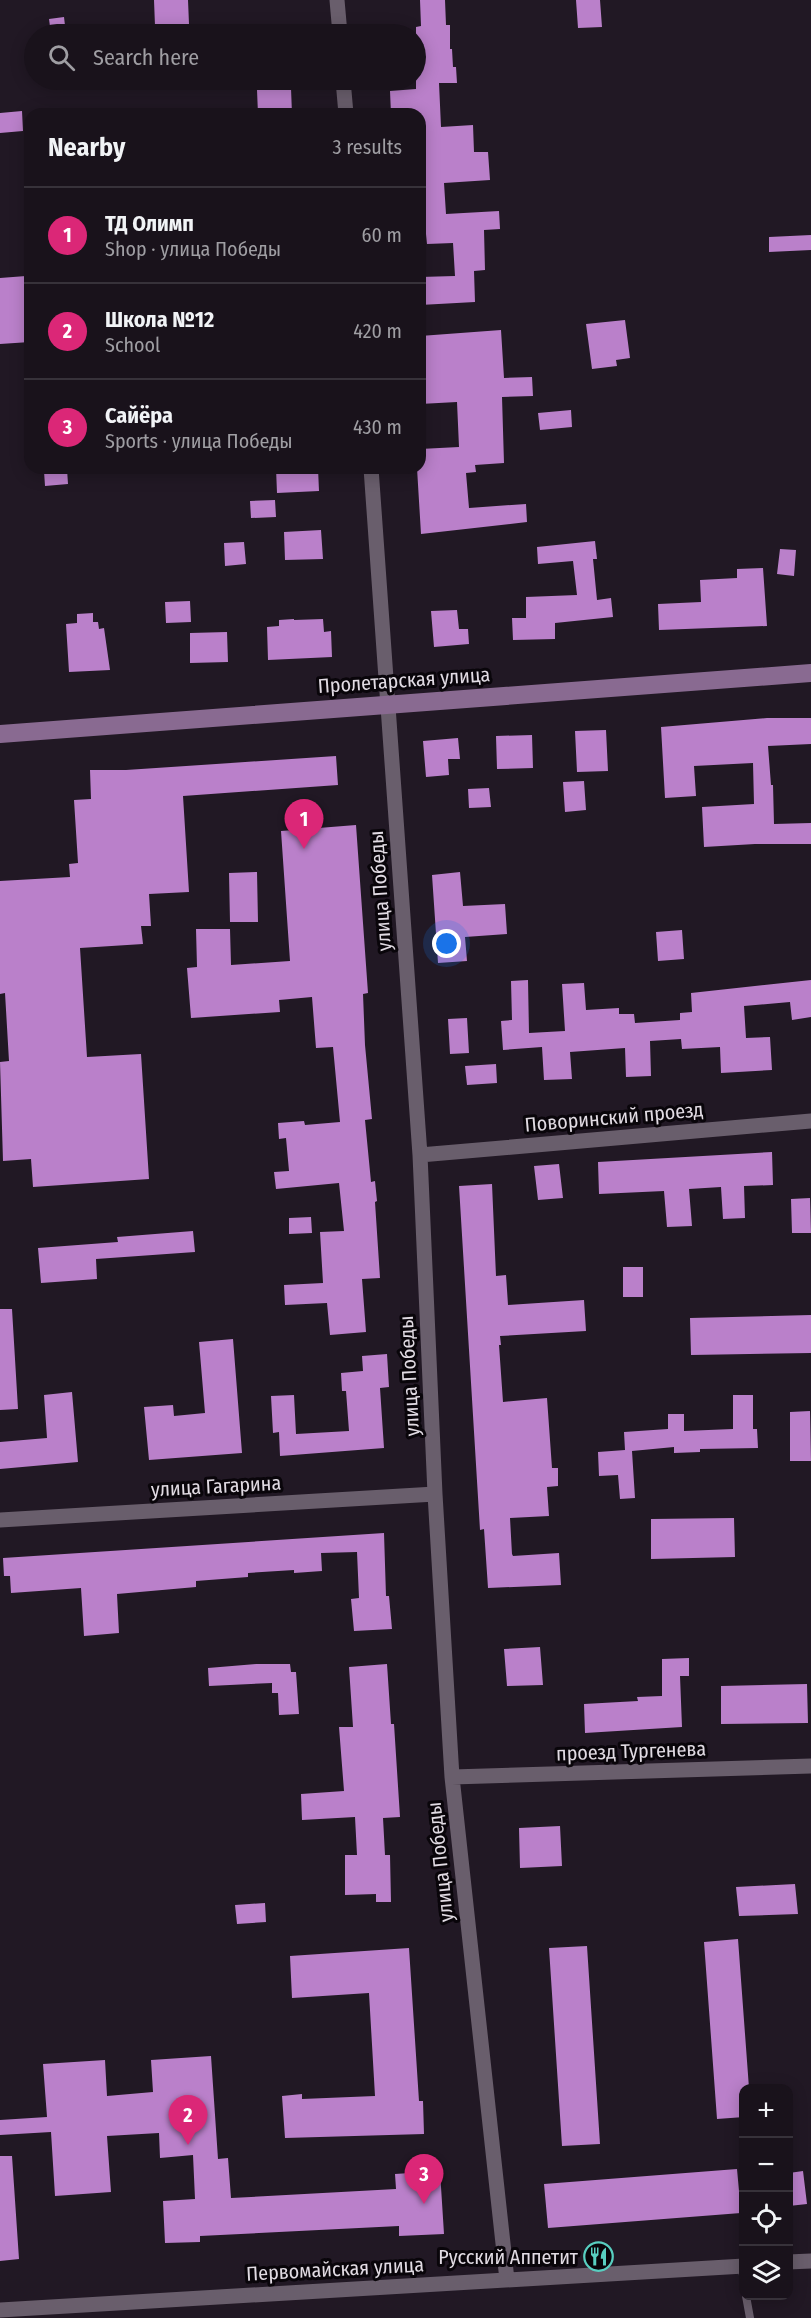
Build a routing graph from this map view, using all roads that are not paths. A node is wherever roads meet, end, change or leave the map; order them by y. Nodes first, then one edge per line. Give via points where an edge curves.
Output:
1 (337, 0) edge
2 (339, 24) edge
3 (344, 90) edge
4 (345, 108) edge
5 (371, 474) edge
6 (811, 673) edge
7 (388, 704) junction
8 (0, 734) edge
9 (811, 1121) edge
10 (420, 1155) junction
11 (435, 1494) junction
12 (0, 1520) edge
13 (811, 1766) edge
14 (452, 1777) junction
15 (811, 2261) edge
16 (793, 2262) edge
17 (739, 2271) edge
18 (507, 2280) junction
19 (747, 2300) edge
20 (0, 2310) edge
21 (750, 2318) edge

1 - 2 street
3 - 4 street
5 - 7 street, улица Победы
6 - 7 street, Пролетарская улица
7 - 8 street, Пролетарская улица
7 - 10 street, улица Победы
9 - 10 street, Поворинский проезд
10 - 11 street, улица Победы
11 - 12 street, улица Гагарина
11 - 14 street, улица Победы
13 - 14 street, проезд Тургенева
14 - 18 street, улица Победы
15 - 16 street
17 - 18 street, Первомайская улица
18 - 20 street, Первомайская улица
19 - 21 lane

